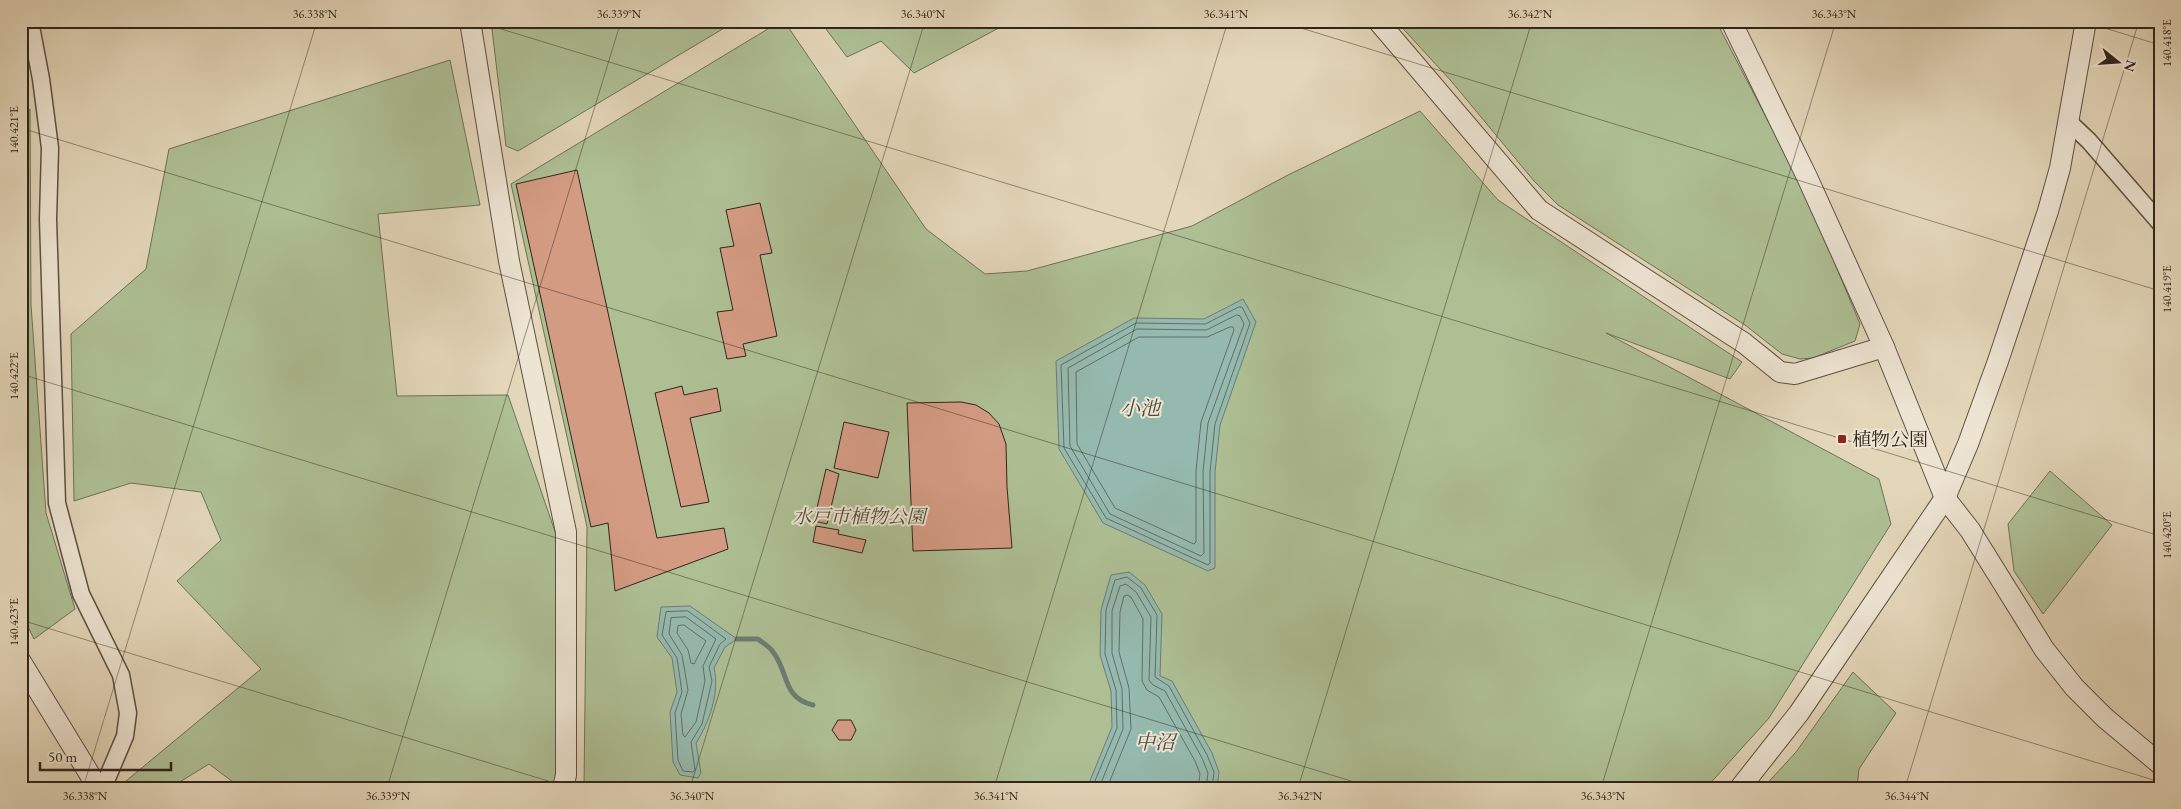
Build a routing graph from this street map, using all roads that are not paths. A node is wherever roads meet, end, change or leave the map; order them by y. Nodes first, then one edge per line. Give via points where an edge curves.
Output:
1 (30, 21) edge
2 (470, 21) edge
3 (1378, 21) edge
4 (1730, 21) edge
5 (2086, 21) edge
6 (2069, 122) junction
7 (2160, 224) edge
8 (1884, 348) junction
9 (1945, 498) junction
10 (21, 662) edge
11 (2160, 764) edge
12 (98, 788) edge
13 (103, 788) edge
14 (563, 788) edge
15 (1740, 788) edge

1 - 13 street via 50,148 48,219 57,503 81,594 121,675 128,713 125,736
2 - 14 street via 508,261 566,532 566,766
3 - 8 street via 1539,210 1722,328 1780,372 1795,374
4 - 8 street via 1807,177
5 - 6 street
6 - 7 street
6 - 9 street via 2045,220 1998,361
8 - 9 street
9 - 11 street via 1970,530 2044,649 2074,687
9 - 15 street via 1799,713
10 - 12 street

